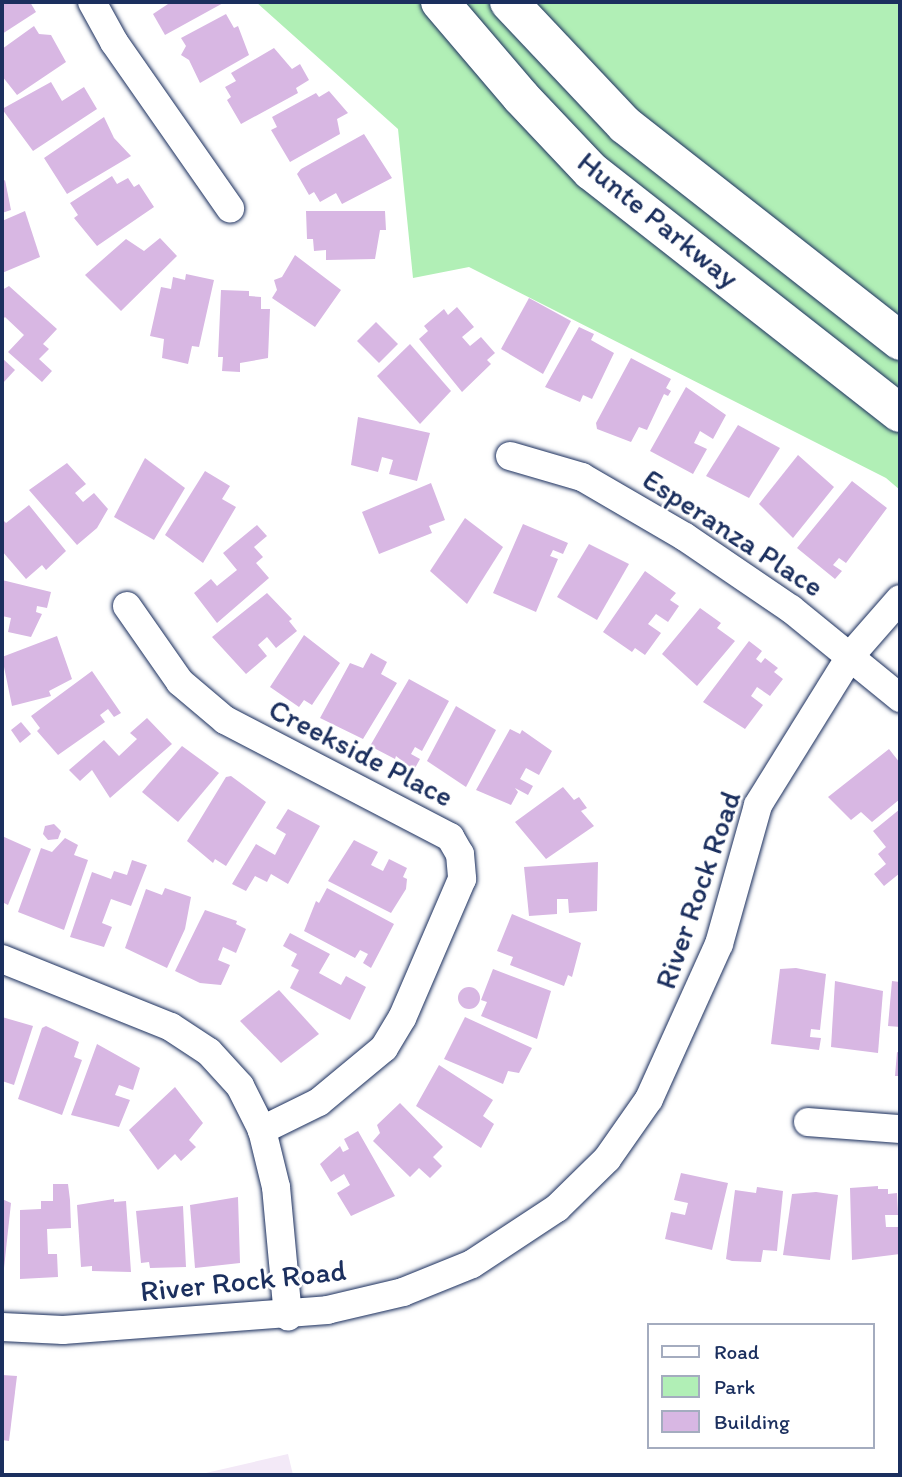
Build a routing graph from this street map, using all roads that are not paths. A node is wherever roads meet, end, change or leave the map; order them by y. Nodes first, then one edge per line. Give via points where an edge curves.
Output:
1 (92, 2) edge
2 (440, 2) edge
3 (509, 2) edge
4 (230, 208) dead end
5 (900, 341) edge
6 (900, 413) edge
7 (510, 456) dead end
8 (900, 599) edge
9 (127, 606) dead end
10 (851, 655) junction
11 (900, 698) edge
12 (2, 960) edge
13 (808, 1122) dead end
14 (900, 1129) edge
15 (262, 1130) junction
16 (288, 1316) junction
17 (2, 1327) edge

1 - 4 street via 114,42
2 - 6 main road, Hunte Parkway via 496,70 592,171
3 - 5 main road, Hunte Parkway via 625,125
7 - 10 street, Esperanza Place via 582,477 629,503 791,608
8 - 10 street, River Rock Road
9 - 15 street, Creekside Place via 180,682 225,720 450,837 460,854 461,879 402,1018 384,1048 319,1102
10 - 11 street, Esperanza Place
10 - 16 street, River Rock Road via 758,805 714,956 666,1067 607,1158 539,1222 471,1264 378,1299
12 - 15 street via 191,1038 240,1086
13 - 14 street
15 - 16 street via 276,1187
16 - 17 street, River Rock Road via 63,1330

